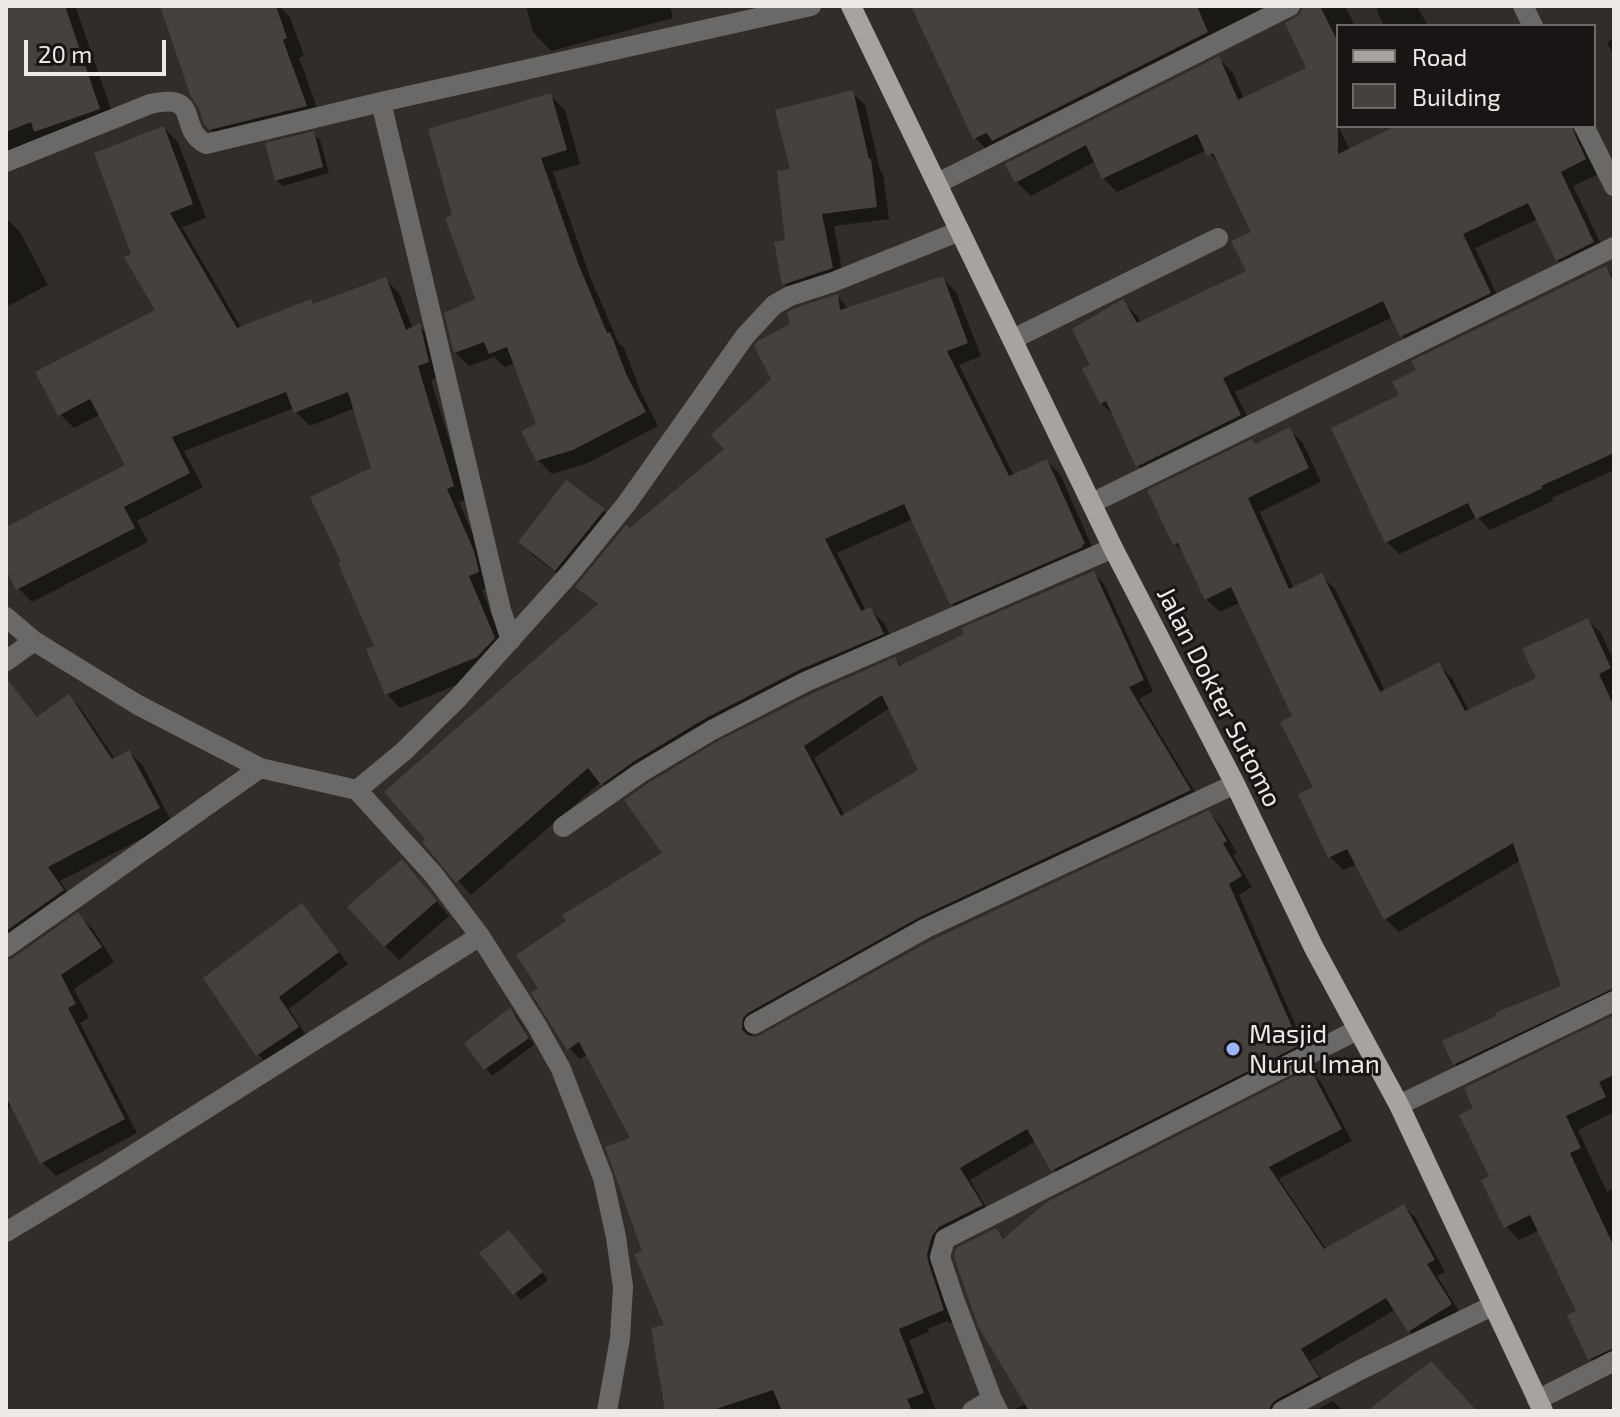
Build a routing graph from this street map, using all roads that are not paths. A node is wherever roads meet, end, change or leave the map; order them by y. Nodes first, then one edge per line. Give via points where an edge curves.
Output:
1 (811, 6) edge
2 (851, 6) edge
3 (1290, 6) edge
4 (1523, 6) edge
5 (1532, 24) edge
6 (381, 102) junction
7 (1585, 128) edge
8 (6, 162) edge
9 (938, 183) junction
10 (1614, 186) edge
11 (960, 231) junction
12 (1218, 238) dead end
13 (1614, 247) edge
14 (1013, 339) junction
15 (1092, 503) junction
16 (1113, 548) junction
17 (6, 617) edge
18 (511, 640) junction
19 (34, 641) junction
20 (6, 661) edge
21 (260, 768) junction
22 (1235, 784) junction
23 (357, 790) junction
24 (563, 827) dead end
25 (480, 936) junction
26 (6, 947) edge
27 (1614, 1001) edge
28 (754, 1024) dead end
29 (1357, 1030) junction
30 (1399, 1105) junction
31 (6, 1232) edge
32 (1492, 1306) junction
33 (1614, 1361) edge
34 (995, 1405) edge
35 (1540, 1406) edge
36 (607, 1411) edge
37 (972, 1411) edge
38 (1282, 1411) edge

1 - 6 street
2 - 9 main road, Jalan Dokter Sutomo
3 - 9 street
4 - 5 street
6 - 8 street via 206,144 195,134 183,107 166,101
6 - 18 street
7 - 10 street
9 - 11 main road, Jalan Dokter Sutomo
11 - 14 main road, Jalan Dokter Sutomo
11 - 18 street via 774,305 745,336 627,503
12 - 14 street
13 - 15 street
14 - 15 main road, Jalan Dokter Sutomo
15 - 16 main road, Jalan Dokter Sutomo
16 - 22 main road, Jalan Dokter Sutomo
16 - 24 street via 805,682 640,773
17 - 19 street
18 - 23 street via 403,752
19 - 20 street
19 - 21 street via 138,705
21 - 23 street
21 - 26 street
22 - 28 street via 944,919
22 - 29 main road, Jalan Dokter Sutomo
23 - 25 street via 433,874
25 - 31 street
25 - 36 street via 561,1069 603,1178 623,1287
27 - 30 street
29 - 30 main road, Jalan Dokter Sutomo
29 - 34 street via 945,1239 940,1257
30 - 32 main road, Jalan Dokter Sutomo
32 - 35 main road, Jalan Dokter Sutomo
32 - 38 street
33 - 35 street
34 - 37 street

